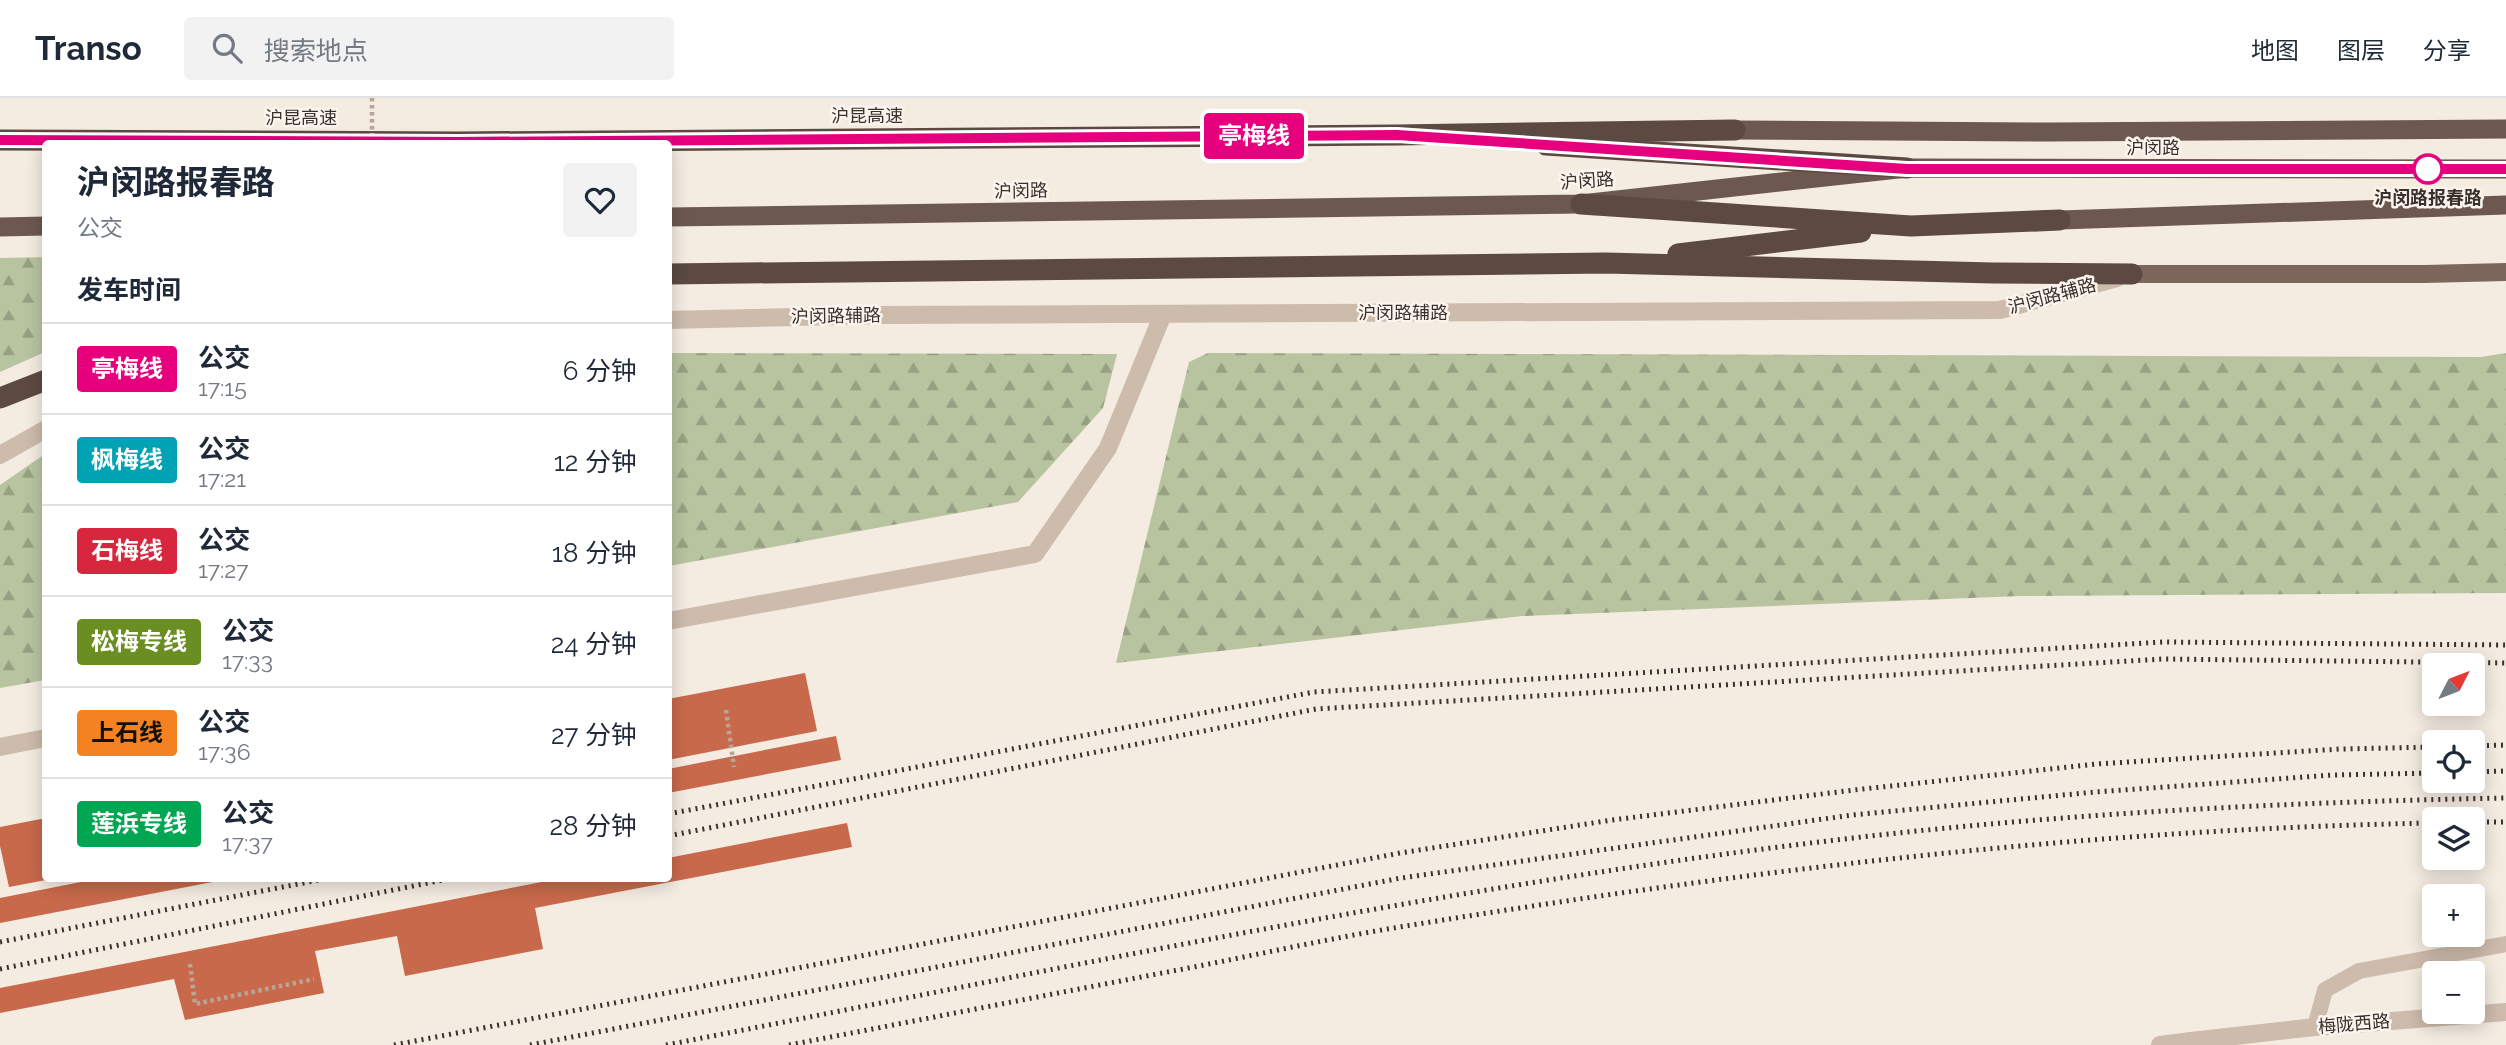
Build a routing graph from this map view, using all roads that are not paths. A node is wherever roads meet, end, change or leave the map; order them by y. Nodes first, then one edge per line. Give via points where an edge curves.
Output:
1 (2506, 129) edge
2 (1735, 130) joint
3 (1397, 135) junction
4 (0, 140) edge
5 (42, 140) edge
6 (672, 140) edge
7 (1907, 169) junction
8 (2506, 169) edge
9 (1581, 204) junction
10 (2506, 205) edge
11 (672, 217) edge
12 (2060, 220) joint
13 (42, 226) edge
14 (1912, 226) junction
15 (0, 227) edge
16 (1606, 263) junction
17 (2506, 272) edge
18 (672, 274) edge
19 (2132, 274) junction
20 (1163, 314) junction
21 (672, 320) edge
22 (42, 382) edge
23 (0, 398) edge
24 (42, 431) edge
25 (0, 455) edge
26 (672, 620) edge
27 (42, 739) edge
28 (0, 747) edge
29 (2506, 944) edge
30 (2506, 1012) edge
31 (2315, 1027) junction
32 (2192, 1043) edge
33 (2161, 1045) edge

1 - 2 highway
2 - 3 highway, 沪昆高速
3 - 6 highway, 沪昆高速
3 - 7 highway
4 - 5 highway, 沪昆高速
7 - 8 highway, 沪闵路
7 - 9 highway, 沪闵路
9 - 11 highway, 沪闵路
9 - 14 highway
10 - 12 highway
12 - 14 highway
13 - 15 highway
14 - 16 highway
16 - 18 highway
16 - 19 highway
17 - 19 main road
19 - 20 street, 沪闵路辅路 via 2000,310
20 - 21 street, 沪闵路辅路
20 - 26 street via 1108,448 1035,554
22 - 23 highway
24 - 25 street
27 - 28 street
29 - 31 lane via 2359,971 2325,990
30 - 31 street, 梅陇西路
31 - 32 street, 梅陇西路
32 - 33 street, 梅陇西路

